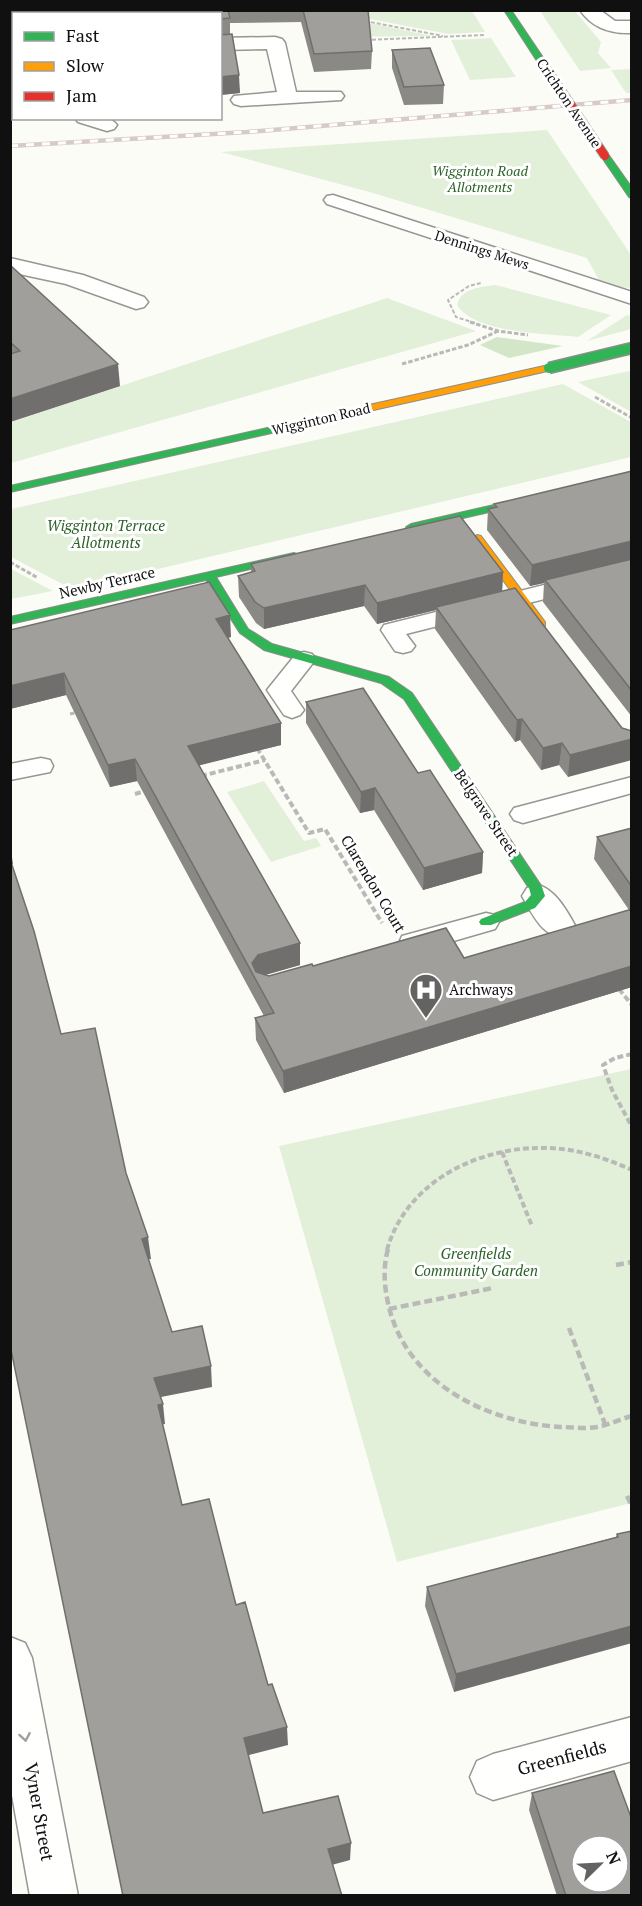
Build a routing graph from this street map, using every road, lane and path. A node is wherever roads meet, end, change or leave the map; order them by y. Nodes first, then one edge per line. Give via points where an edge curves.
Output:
1 (507, 10) edge
2 (589, 10) edge
3 (360, 20) edge
4 (626, 28) edge
5 (488, 35) dead end
6 (451, 38) junction
7 (356, 40) edge
8 (222, 44) edge
9 (334, 96) dead end
10 (288, 98) junction
11 (241, 100) dead end
12 (91, 120) edge
13 (107, 125) dead end
14 (632, 195) edge
15 (333, 200) dead end
16 (10, 265) edge
17 (487, 282) dead end
18 (632, 298) edge
19 (136, 302) dead end
20 (530, 335) dead end
21 (632, 348) edge
22 (586, 392) dead end
23 (632, 418) edge
24 (10, 489) edge
25 (551, 495) edge
26 (460, 516) junction
27 (401, 530) edge
28 (311, 552) edge
29 (10, 562) edge
30 (632, 570) edge
31 (210, 577) junction
32 (40, 579) dead end
33 (521, 597) junction
34 (10, 621) edge
35 (549, 634) edge
36 (403, 646) dead end
37 (304, 659) junction
38 (292, 710) joint
39 (81, 711) edge
40 (70, 714) dead end
41 (265, 760) junction
42 (40, 766) dead end
43 (10, 772) edge
44 (200, 777) edge
45 (632, 785) edge
46 (157, 788) edge
47 (135, 794) dead end
48 (523, 814) dead end
49 (538, 897) junction
50 (486, 922) joint
51 (560, 927) edge
52 (392, 949) joint
53 (618, 986) edge
54 (632, 1005) edge
55 (632, 1054) edge
56 (632, 1127) edge
57 (502, 1152) junction
58 (632, 1162) edge
59 (630, 1169) edge
60 (532, 1226) dead end
61 (632, 1262) edge
62 (616, 1265) dead end
63 (493, 1288) dead end
64 (388, 1309) junction
65 (569, 1328) dead end
66 (632, 1416) edge
67 (605, 1424) junction
68 (627, 1496) dead end
69 (632, 1506) edge
70 (10, 1658) edge
71 (632, 1739) edge
72 (493, 1777) dead end
73 (54, 1896) edge

1 - 14 street, Crichton Avenue, bridge
2 - 4 street via 606,25
3 - 6 path
5 - 6 path
6 - 7 path
8 - 10 street via 275,43
9 - 10 street
10 - 11 street
12 - 13 street
15 - 18 lane, Dennings Mews
16 - 19 street via 58,274
17 - 20 path via 469,286 448,300 456,317 498,332
21 - 24 street, Wigginton Road, bridge
22 - 23 path
25 - 26 street
26 - 27 street
26 - 33 street
28 - 31 street, Newby Terrace
29 - 32 path
30 - 33 lane
31 - 34 street, Newby Terrace
31 - 37 street, Belgrave Street via 244,631 267,647
33 - 35 street
33 - 36 lane via 392,630
37 - 38 lane via 279,690
37 - 49 street, Belgrave Street via 385,680 408,696
38 - 41 path, Clarendon Court via 251,738
39 - 40 path
41 - 44 path
41 - 52 path, Clarendon Court via 309,833 325,828
42 - 43 lane
45 - 48 lane
46 - 47 path
49 - 50 street via 530,905
49 - 51 street
50 - 52 lane
53 - 54 path
55 - 56 path via 603,1065
57 - 59 path via 561,1148 608,1159
57 - 60 path
57 - 64 path via 468,1161 431,1182 401,1213 386,1251 384,1292
58 - 59 path
61 - 62 path
63 - 64 path
64 - 67 path via 399,1338 432,1379 480,1410 536,1427
65 - 67 path
66 - 67 path
68 - 69 path
70 -> 73 street, Vyner Street
71 - 72 street, Greenfields

